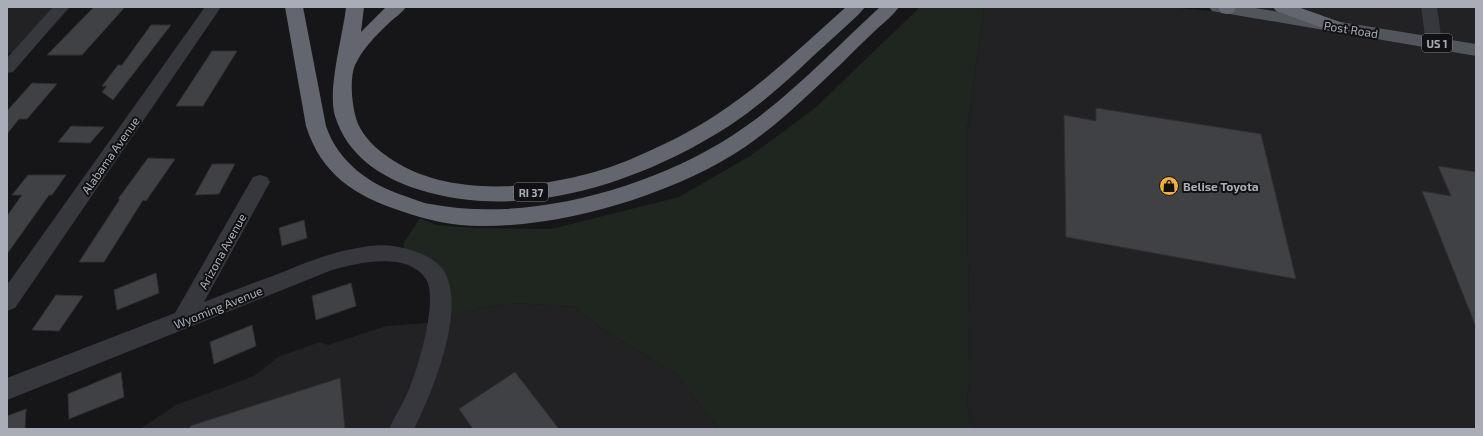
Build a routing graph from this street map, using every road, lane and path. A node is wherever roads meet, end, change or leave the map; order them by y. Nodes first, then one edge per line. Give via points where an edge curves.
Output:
1 (61, 7) edge
2 (213, 7) edge
3 (294, 7) edge
4 (355, 7) edge
5 (397, 7) edge
6 (856, 7) edge
7 (890, 7) edge
8 (1206, 7) edge
9 (1282, 7) edge
10 (1429, 7) edge
11 (1224, 8) edge
12 (1334, 26) junction
13 (1434, 43) junction
14 (1476, 50) edge
15 (7, 68) edge
16 (345, 72) junction
17 (260, 182) dead end
18 (7, 302) edge
19 (182, 321) junction
20 (7, 389) edge
21 (401, 429) edge

1 - 15 street
2 - 18 street, Alabama Avenue
3 - 7 highway via 315,122 326,150 339,167 367,188 404,205 449,216 482,217 533,215 584,205 648,186 707,159 756,130 775,115
4 - 16 highway
5 - 16 highway via 365,36
6 - 16 highway, RI 37 via 748,102 704,133 652,158 609,174 568,186 530,192 458,192 425,184 383,165 363,148 347,122 342,105
8 - 11 main road, Post Road / US 1
9 - 12 highway
10 - 13 street
11 - 12 main road, Post Road / US 1
12 - 13 main road, Post Road / US 1
13 - 14 main road, Post Road / US 1
17 - 19 street, Arizona Avenue
19 - 20 street, Wyoming Avenue
19 - 21 street, Wyoming Avenue via 345,258 398,254 412,258 431,270 437,279 441,301 434,345 418,395

